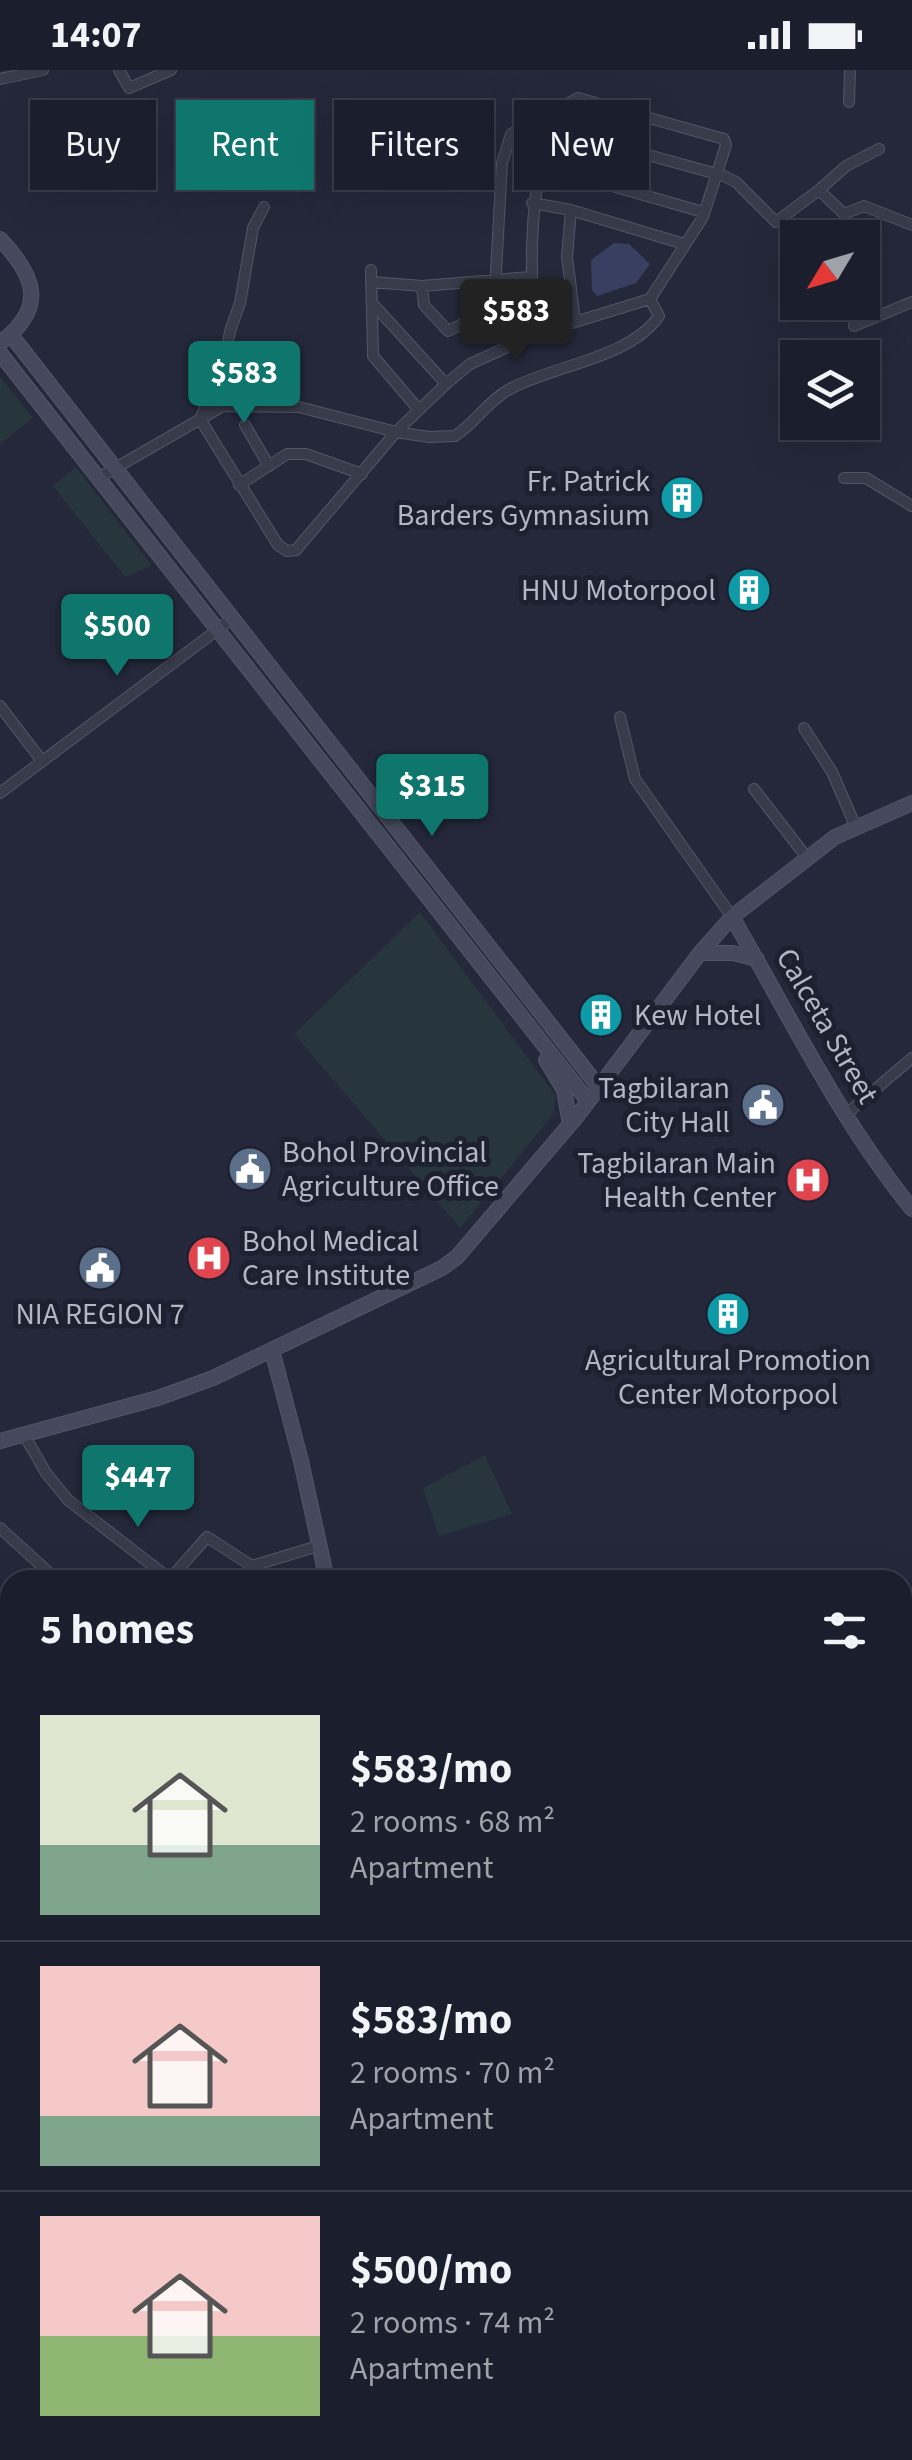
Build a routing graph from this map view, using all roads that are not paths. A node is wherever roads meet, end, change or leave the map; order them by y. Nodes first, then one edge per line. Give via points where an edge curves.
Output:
1 (43, 70) edge
2 (119, 70) edge
3 (170, 70) edge
4 (850, 70) edge
5 (0, 80) edge
6 (849, 102) dead end
7 (649, 118) edge
8 (514, 132) edge
9 (879, 149) dead end
10 (649, 156) edge
11 (714, 175) junction
12 (535, 190) edge
13 (627, 190) edge
14 (819, 190) junction
15 (532, 203) junction
16 (264, 207) dead end
17 (570, 210) junction
18 (704, 212) junction
19 (912, 225) edge
20 (0, 239) edge
21 (684, 244) junction
22 (371, 270) dead end
23 (530, 276) junction
24 (494, 280) junction
25 (372, 282) junction
26 (422, 286) junction
27 (650, 300) junction
28 (372, 302) junction
29 (912, 302) edge
30 (575, 320) junction
31 (854, 326) dead end
32 (536, 334) junction
33 (5, 339) edge
34 (0, 353) edge
35 (446, 384) junction
36 (418, 410) junction
37 (200, 418) junction
38 (245, 424) dead end
39 (396, 432) junction
40 (269, 466) junction
41 (115, 467) junction
42 (362, 474) junction
43 (100, 478) junction
44 (844, 478) dead end
45 (239, 486) junction
46 (912, 506) edge
47 (218, 598) junction
48 (202, 610) junction
49 (233, 618) junction
50 (217, 630) junction
51 (0, 706) edge
52 (620, 717) dead end
53 (804, 728) dead end
54 (42, 761) junction
55 (754, 790) dead end
56 (0, 793) edge
57 (911, 806) edge
58 (855, 826) junction
59 (808, 859) junction
60 (449, 896) junction
61 (436, 908) junction
62 (732, 917) junction
63 (700, 953) junction
64 (757, 960) junction
65 (544, 1044) junction
66 (912, 1058) edge
67 (598, 1086) junction
68 (588, 1100) junction
69 (845, 1114) junction
70 (570, 1124) junction
71 (909, 1202) edge
72 (272, 1350) junction
73 (22, 1433) junction
74 (0, 1441) edge
75 (0, 1528) edge
76 (318, 1546) junction
77 (46, 1570) edge
78 (157, 1570) edge
79 (178, 1570) edge
80 (324, 1570) edge

1 - 5 street
2 - 3 street via 129,88
4 - 6 street
7 - 11 street via 724,139
8 - 24 street via 502,163
9 - 14 street
10 - 11 street
11 - 14 street via 736,182 776,222
11 - 18 street
12 - 15 street
13 - 18 street
14 - 19 street via 844,214 864,206
15 - 17 street
15 - 23 street
16 - 37 street via 252,228 221,372
17 - 21 street
17 - 30 street via 567,257
18 - 21 street
20 - 33 main road via 33,284 27,312
21 - 27 street
22 - 25 street
23 - 24 street
23 - 32 street
24 - 26 street
24 - 26 street via 494,308 448,331 424,305
25 - 26 street
25 - 28 street
27 - 30 street
27 - 39 street via 659,316 624,346 507,390 455,436
28 - 35 street
28 - 36 street via 376,362
29 - 31 street
30 - 32 street
32 - 35 street via 470,364
33 - 41 main road
34 - 43 main road
35 - 36 street
36 - 39 street
37 - 39 street via 223,406 299,407
37 - 41 street
37 - 45 street
38 - 40 street
39 - 42 street
40 - 42 street via 288,454 306,454
40 - 45 street
41 - 43 street
41 - 47 main road
42 - 45 street via 291,552 278,544
43 - 48 main road
44 - 46 street via 866,478
47 - 48 main road
47 - 49 main road
48 - 50 main road
49 - 50 street
49 - 60 main road
50 - 54 street
50 - 61 main road
51 - 54 street
52 - 62 street via 636,779
53 - 58 street
54 - 56 street
55 - 59 street
57 - 58 main road
58 - 59 main road
59 - 62 main road
60 - 61 main road
60 - 67 main road
61 - 65 main road
62 - 63 main road
62 - 64 main road, Calceta Street
63 - 64 main road
63 - 67 main road
64 - 69 main road, Calceta Street
65 - 68 main road
65 - 70 main road
66 - 69 street
67 - 68 main road
68 - 70 main road
69 - 71 main road, Calceta Street
70 - 72 main road via 457,1257
72 - 73 main road via 158,1398
72 - 76 main road
73 - 74 main road
73 - 78 street via 68,1500
75 - 77 street
76 - 79 street via 252,1566 206,1536
76 - 80 main road

